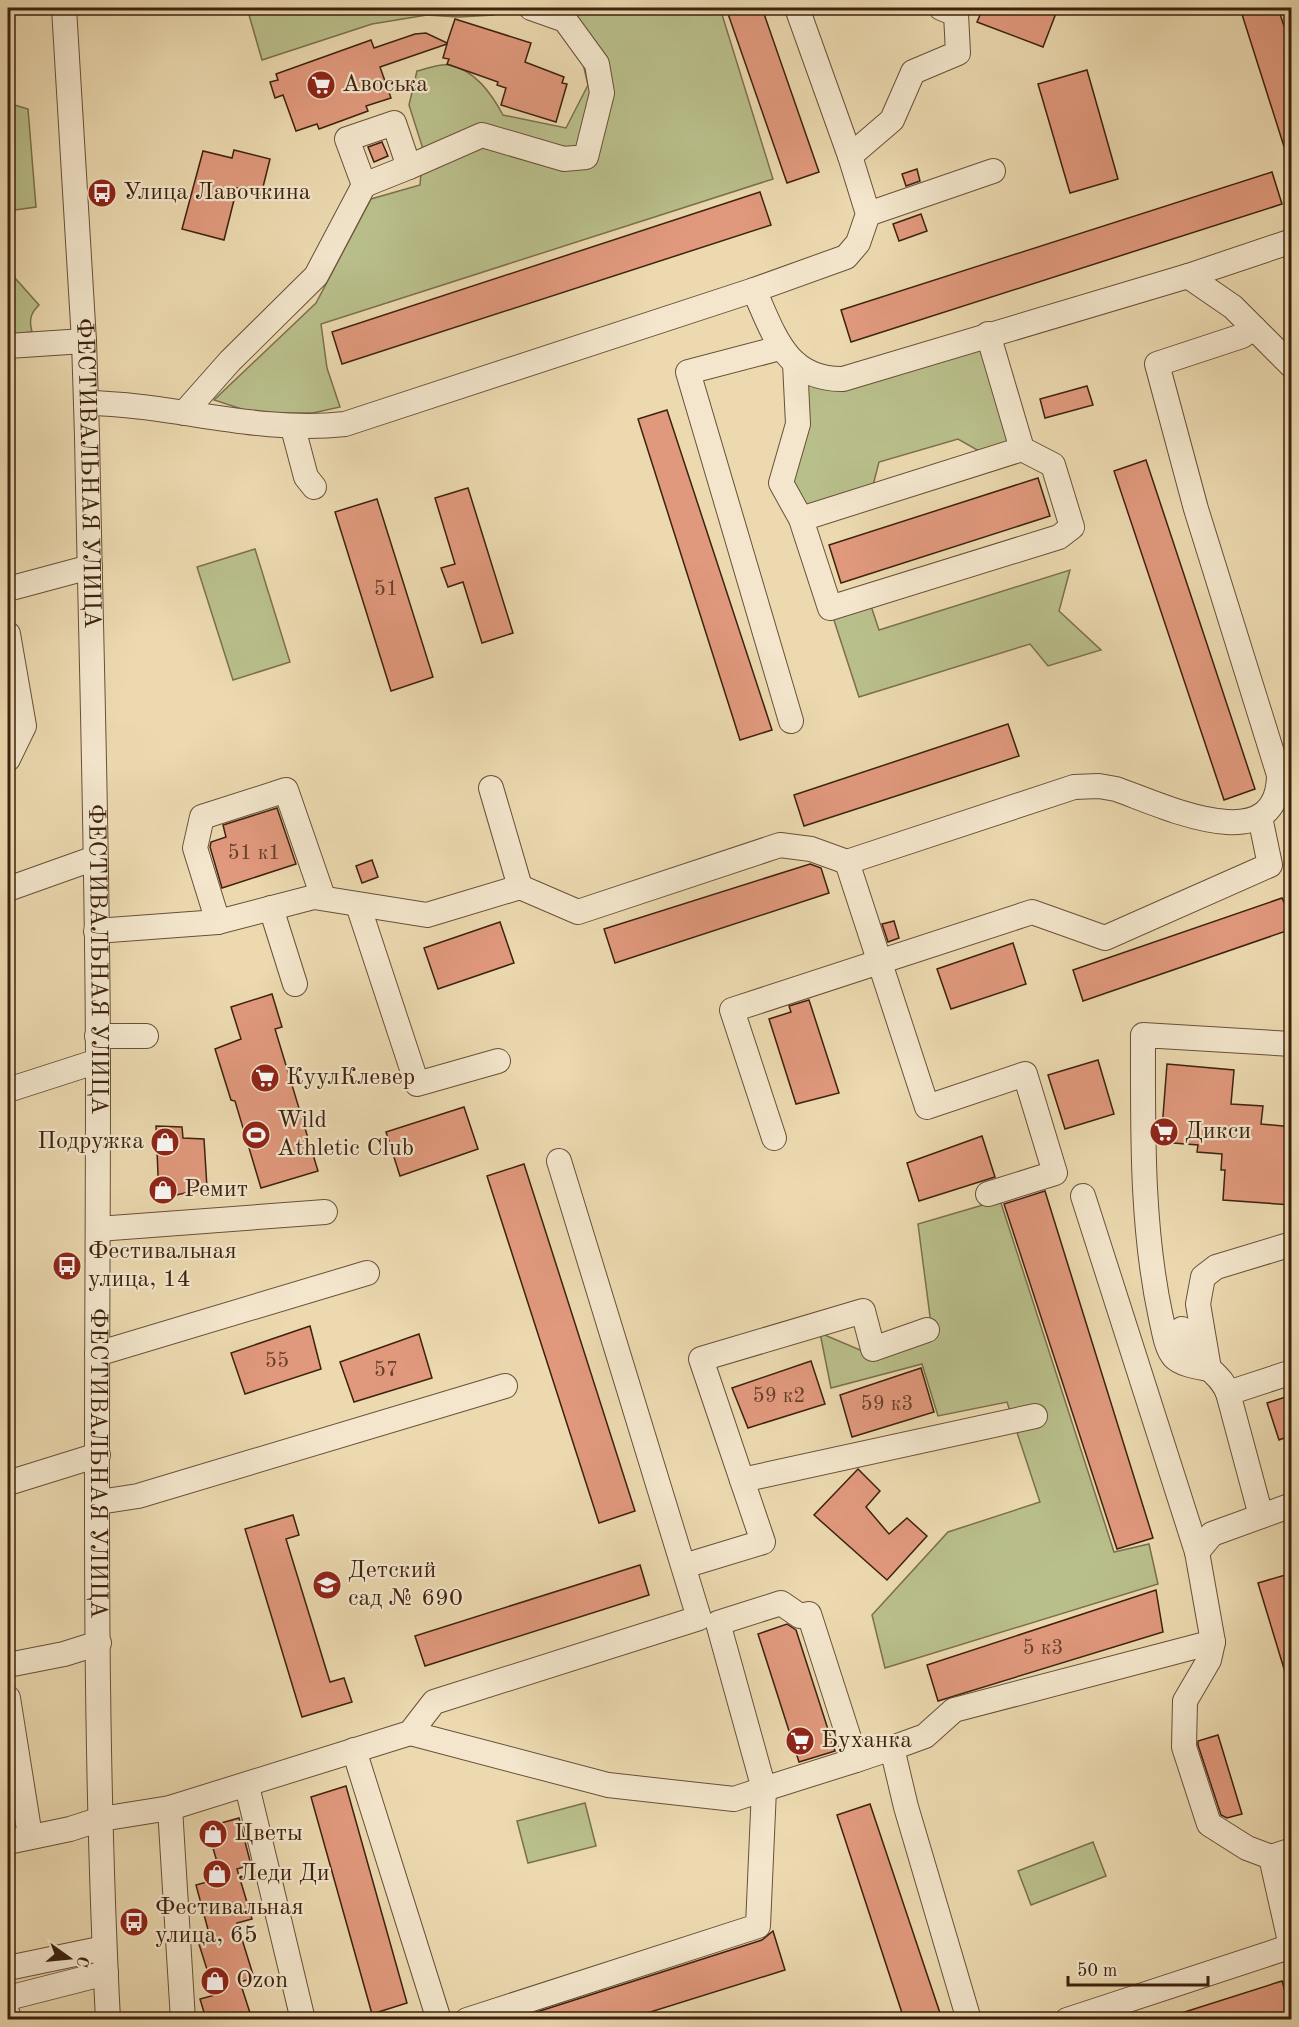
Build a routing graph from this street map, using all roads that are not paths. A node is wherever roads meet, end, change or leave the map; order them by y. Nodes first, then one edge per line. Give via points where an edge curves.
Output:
1 (64, 8) edge
2 (531, 8) edge
3 (797, 8) edge
4 (941, 8) edge
5 (850, 156) junction
6 (409, 167) junction
7 (993, 171) dead end
8 (364, 185) junction
9 (868, 213) junction
10 (1292, 241) edge
11 (1188, 276) junction
12 (754, 290) junction
13 (1254, 328) junction
14 (988, 334) junction
15 (84, 341) junction
16 (8, 346) edge
17 (788, 356) junction
18 (1292, 366) edge
19 (86, 403) junction
20 (184, 413) junction
21 (293, 428) junction
22 (1022, 449) junction
23 (314, 487) dead end
24 (801, 519) junction
25 (90, 567) junction
26 (8, 589) edge
27 (8, 634) edge
28 (791, 721) dead end
29 (8, 759) edge
30 (491, 788) dead end
31 (1260, 817) junction
32 (95, 858) junction
33 (847, 862) junction
34 (520, 887) junction
35 (8, 889) edge
36 (323, 897) junction
37 (358, 905) junction
38 (272, 908) junction
39 (218, 922) junction
40 (96, 931) junction
41 (878, 962) junction
42 (295, 984) dead end
43 (97, 1036) junction
44 (146, 1036) dead end
45 (1292, 1044) edge
46 (98, 1061) junction
47 (498, 1061) dead end
48 (8, 1090) edge
49 (774, 1138) dead end
50 (559, 1161) dead end
51 (988, 1194) dead end
52 (1083, 1196) dead end
53 (325, 1212) dead end
54 (98, 1229) junction
55 (1292, 1244) edge
56 (367, 1273) dead end
57 (1182, 1329) dead end
58 (927, 1330) dead end
59 (97, 1354) junction
60 (1209, 1369) junction
61 (1292, 1372) edge
62 (505, 1386) dead end
63 (1228, 1393) junction
64 (1035, 1416) dead end
65 (98, 1455) junction
66 (742, 1480) junction
67 (8, 1483) edge
68 (99, 1502) junction
69 (1292, 1505) edge
70 (1261, 1516) junction
71 (1197, 1552) junction
72 (684, 1566) junction
73 (1213, 1642) junction
74 (99, 1643) junction
75 (8, 1665) edge
76 (8, 1698) edge
77 (410, 1733) junction
78 (892, 1748) junction
79 (354, 1750) junction
80 (856, 1760) junction
81 (247, 1786) junction
82 (764, 1789) junction
83 (170, 1808) junction
84 (102, 1819) junction
85 (19, 1839) edge
86 (1281, 1853) edge
87 (1291, 1946) edge
88 (104, 1948) junction
89 (8, 1968) edge
90 (106, 1973) junction
91 (8, 1998) edge
92 (108, 2019) edge
93 (183, 2019) edge
94 (303, 2019) edge
95 (439, 2019) edge
96 (467, 2019) edge
97 (969, 2019) edge
98 (1067, 2019) edge

1 - 15 street, ФЕСТИВАЛЬНАЯ УЛИЦА
2 - 6 street via 565,20 597,64 602,93 586,157 564,159 482,135
3 - 5 street
4 - 5 street via 956,14 958,53 913,72 892,120
5 - 9 street
6 - 8 street
6 - 8 street via 394,123 347,139
7 - 9 street
8 - 20 street via 316,276
9 - 12 street via 858,243 846,257
10 - 11 street
11 - 13 street via 1226,301
11 - 14 street
12 - 17 street
12 - 21 street via 345,424
13 - 18 street
13 - 31 street via 1242,336 1157,364 1196,509 1279,775 1275,801
14 - 17 street via 843,379 819,377
14 - 22 street
15 - 16 street
15 - 19 street, ФЕСТИВАЛЬНАЯ УЛИЦА
17 - 24 street via 798,424 781,483
17 - 28 street via 688,372
19 - 20 street via 127,404
19 - 25 street, ФЕСТИВАЛЬНАЯ УЛИЦА
20 - 21 street
21 - 23 street via 306,477
22 - 24 street
22 - 24 street via 1053,465 1072,527 1059,537 830,608
25 - 26 street
25 - 32 street, ФЕСТИВАЛЬНАЯ УЛИЦА
27 - 29 street via 24,726
30 - 34 street
31 - 33 street via 1226,824 1116,789 1074,788
31 - 41 street via 1270,865 1105,938 1032,912
32 - 35 street
32 - 40 street, ФЕСТИВАЛЬНАЯ УЛИЦА
33 - 34 street via 811,849 780,845 578,912
33 - 41 street
34 - 37 street via 427,915
36 - 37 street
36 - 38 street
36 - 39 street via 286,790 202,817 195,848
37 - 47 street via 417,1084
38 - 39 street
38 - 42 street
39 - 40 street
40 - 43 street, ФЕСТИВАЛЬНАЯ УЛИЦА
41 - 49 street via 732,1010
41 - 51 street via 927,1107 1025,1074 1055,1173
43 - 44 street
43 - 46 street, ФЕСТИВАЛЬНАЯ УЛИЦА
45 - 60 street via 1143,1035 1143,1140 1153,1279 1165,1336 1174,1357
46 - 48 street
46 - 54 street, ФЕСТИВАЛЬНАЯ УЛИЦА
50 - 72 street
52 - 71 street
53 - 54 street
54 - 59 street, ФЕСТИВАЛЬНАЯ УЛИЦА
55 - 60 street via 1216,1267 1203,1277 1198,1304
56 - 59 street
57 - 60 street
58 - 66 street via 873,1348 863,1311 701,1359
59 - 65 street, ФЕСТИВАЛЬНАЯ УЛИЦА
60 - 63 street via 1223,1380
61 - 63 street
62 - 68 street via 138,1496
63 - 70 street
64 - 66 street
65 - 67 street
65 - 68 street, ФЕСТИВАЛЬНАЯ УЛИЦА
66 - 72 street via 763,1542
68 - 74 street, ФЕСТИВАЛЬНАЯ УЛИЦА
69 - 70 street
70 - 71 street via 1212,1534
71 - 73 street
72 - 77 street via 699,1618 434,1702
73 - 78 street via 954,1710 925,1736
73 - 86 street via 1209,1660 1185,1701 1184,1747 1209,1824 1247,1848
74 - 75 street
74 - 84 street, ФЕСТИВАЛЬНАЯ УЛИЦА
76 - 85 street
77 - 79 street
77 - 82 street via 608,1785 734,1799
78 - 80 street
78 - 97 street
79 - 81 street
79 - 95 street
80 - 82 street
80 - 82 street via 809,1614 800,1616 781,1603 718,1623
81 - 83 street
81 - 94 street
82 - 96 street via 758,1926
83 - 84 street
83 - 93 street
84 - 85 street
84 - 88 street, ФЕСТИВАЛЬНАЯ УЛИЦА
86 - 87 street
87 - 98 street
88 - 89 street
88 - 90 street, ФЕСТИВАЛЬНАЯ УЛИЦА
90 - 91 street
90 - 92 street, ФЕСТИВАЛЬНАЯ УЛИЦА

